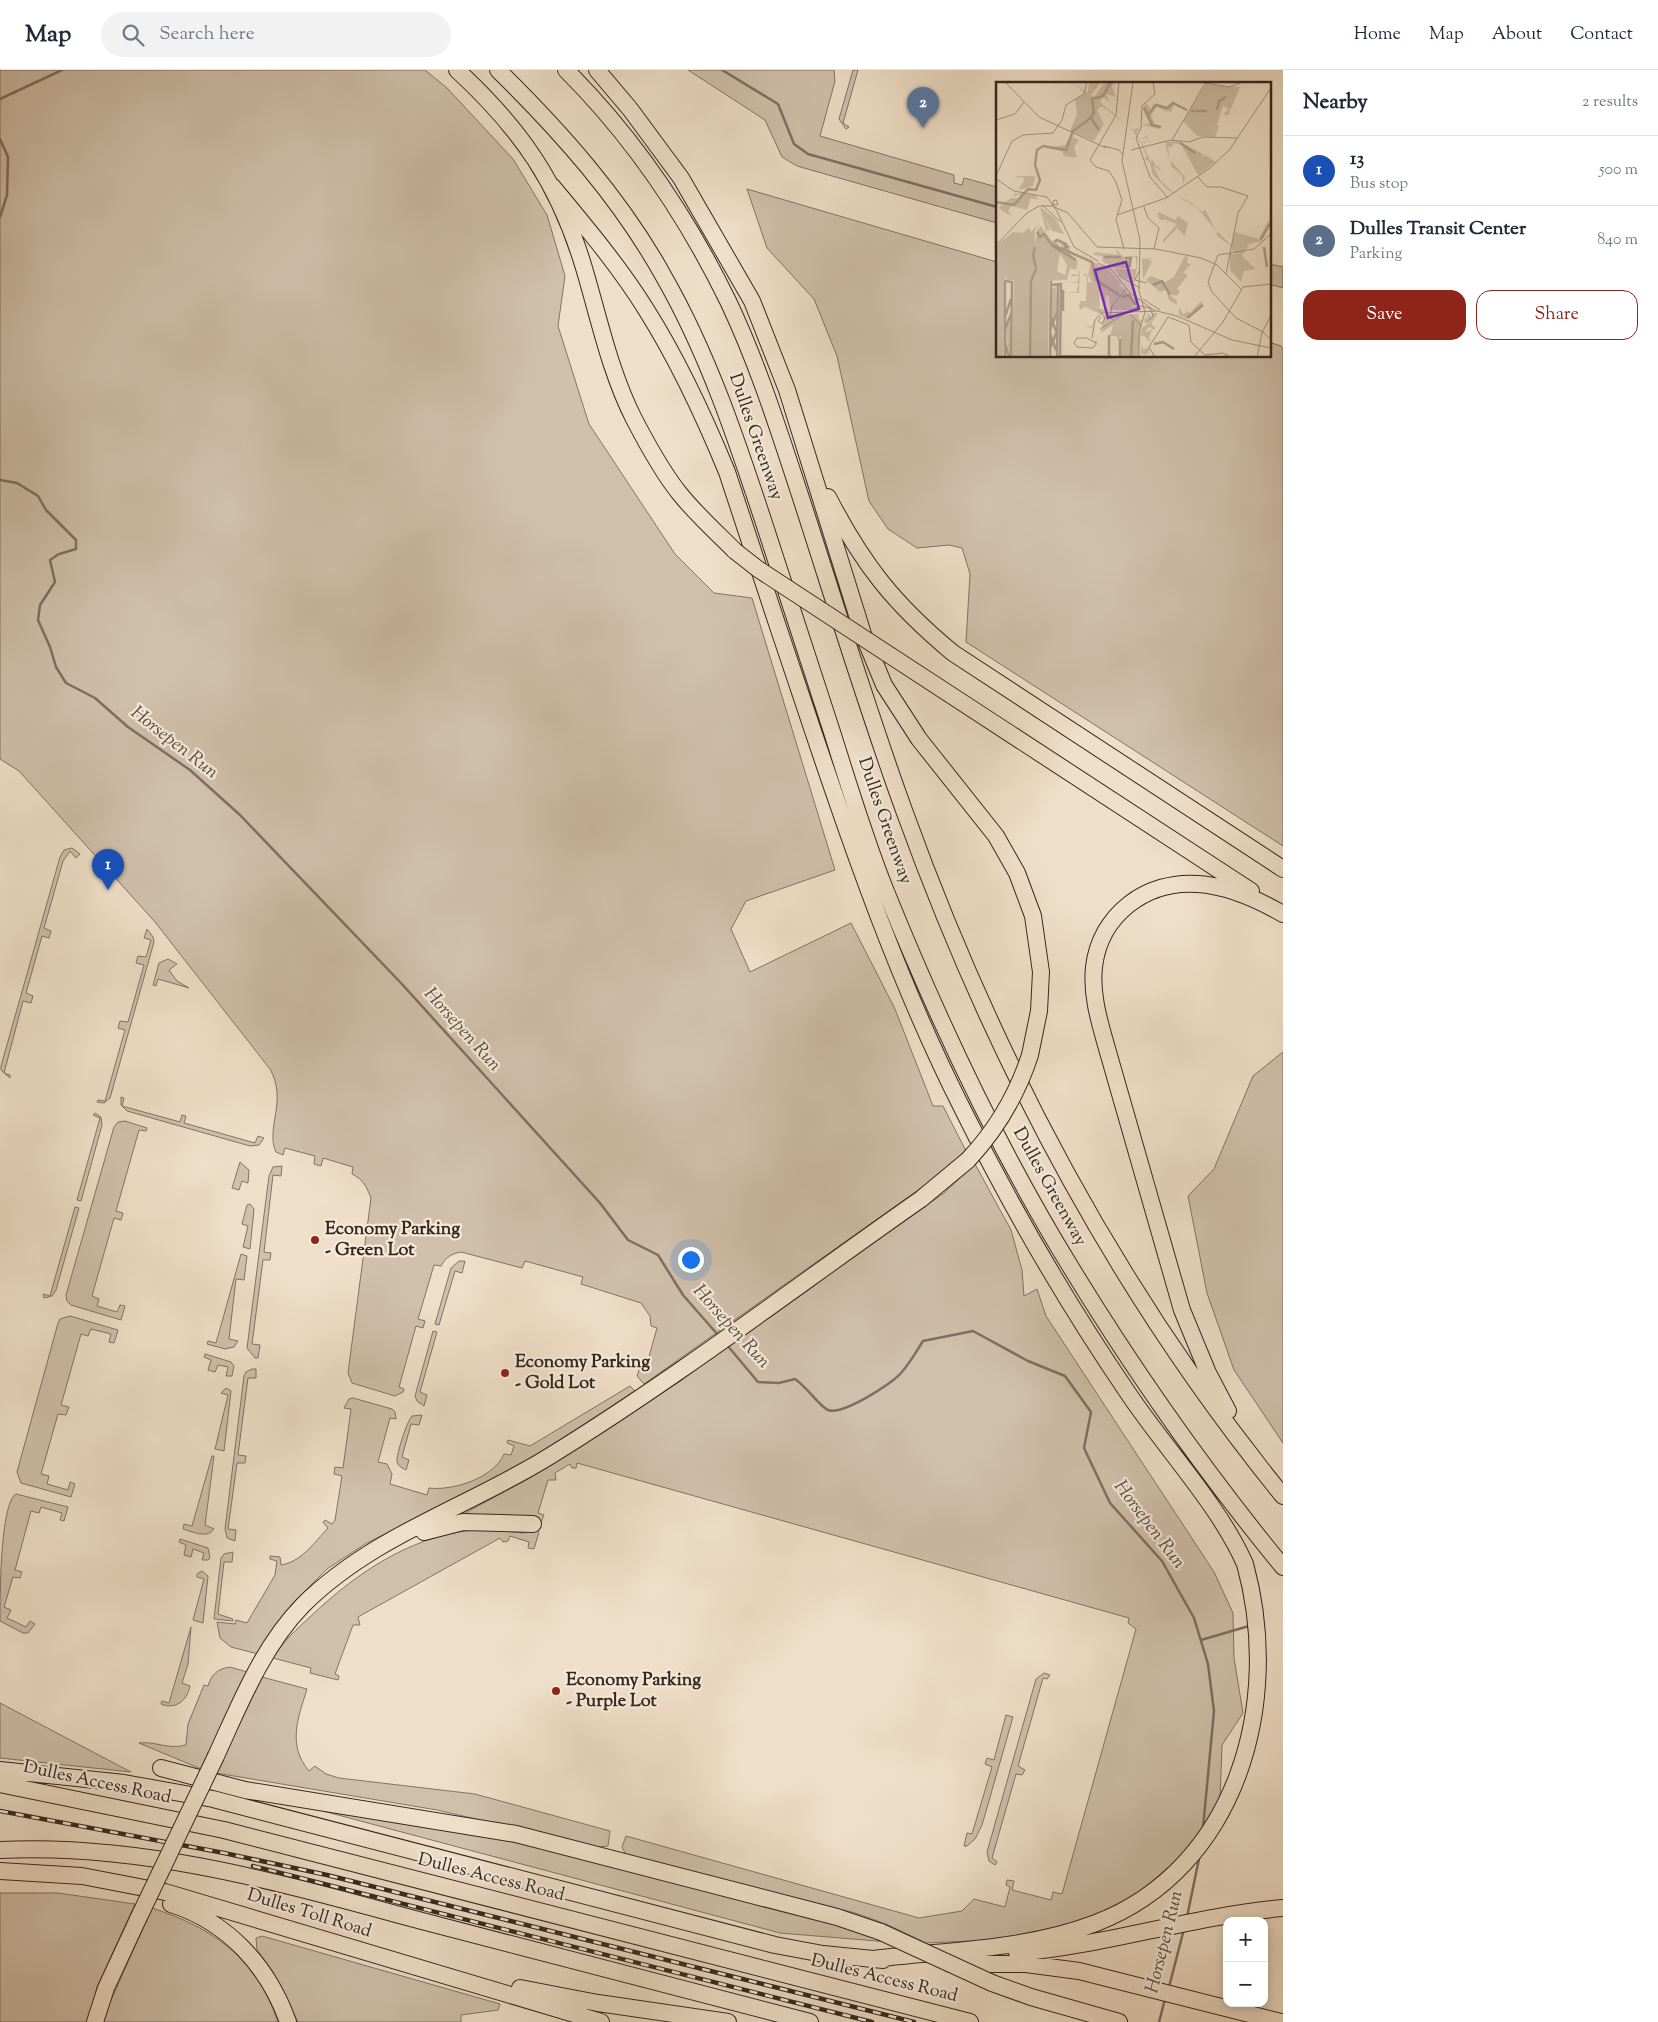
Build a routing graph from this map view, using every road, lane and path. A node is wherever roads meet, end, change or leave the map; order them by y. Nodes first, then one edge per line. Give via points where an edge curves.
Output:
1 (457, 70) edge
2 (498, 70) edge
3 (566, 70) edge
4 (597, 70) edge
5 (552, 186) junction
6 (813, 468) junction
7 (1283, 869) edge
8 (1283, 913) edge
9 (1283, 1495) edge
10 (532, 1524) dead end
11 (366, 1554) junction
12 (1283, 1567) edge
13 (0, 1770) edge
14 (0, 1784) edge
15 (401, 1847) junction
16 (0, 1850) edge
17 (0, 1871) edge
18 (106, 1880) junction
19 (1283, 1908) edge
20 (295, 1930) junction
21 (874, 1959) junction
22 (96, 2022) edge
23 (288, 2022) edge
24 (601, 2022) edge
25 (728, 2022) edge
26 (810, 2022) edge
27 (970, 2022) edge
28 (1119, 2022) edge
29 (1281, 2022) edge

1 - 5 highway via 510,123
2 - 12 highway, Dulles Greenway via 577,152 608,191 664,276 701,350 737,441 884,885 916,964 977,1096 1069,1266 1139,1374
3 - 9 highway, Dulles Greenway via 652,170 699,247 739,325 776,422 928,877 969,977 1047,1138 1090,1216 1171,1345 1216,1410
4 - 6 highway via 681,178 743,285 784,382
5 - 8 highway, bridge via 571,230 617,380 633,418 678,493 735,551
5 - 21 highway via 646,309 690,385 710,429 861,871 908,990 961,1106 1019,1220 1084,1329 1219,1518 1243,1559 1261,1615 1267,1665 1260,1735 1240,1790 1223,1821 1198,1852 1146,1897 1091,1925 1008,1945
6 - 7 highway via 860,555 890,595 953,653
6 - 11 highway, bridge via 864,634 884,685 927,750 996,836 1023,886 1036,929 1041,972 1039,1011 1030,1055 1008,1107 987,1138 968,1160 921,1198 596,1427 529,1469
8 - 9 highway via 1239,893 1211,886 1180,884 1151,891 1129,903 1110,922 1096,952 1093,978 1106,1046 1190,1332 1225,1406
10 - 11 highway via 477,1521 450,1524
11 - 22 highway, bridge via 338,1573 301,1607 271,1647 250,1683 106,1988
13 - 15 highway via 110,1781 188,1794
14 - 27 highway, Dulles Access Road via 241,1834
15 - 21 highway via 758,1940 823,1954
15 - 28 highway, bridge via 350,1828 215,1791 162,1768 228,1786 542,1840 822,1913 881,1932 1030,1997
16 - 26 highway via 105,1852 204,1866
17 - 18 highway, Dulles Toll Road via 56,1873
18 - 20 highway, Dulles Toll Road via 165,1892
18 - 23 highway via 190,1911 221,1928 259,1965 275,1990
19 - 21 highway via 1030,1952
20 - 24 highway, Dulles Toll Road
20 - 25 highway via 347,1940 523,1989
21 - 29 highway via 1044,1965 1123,1981

